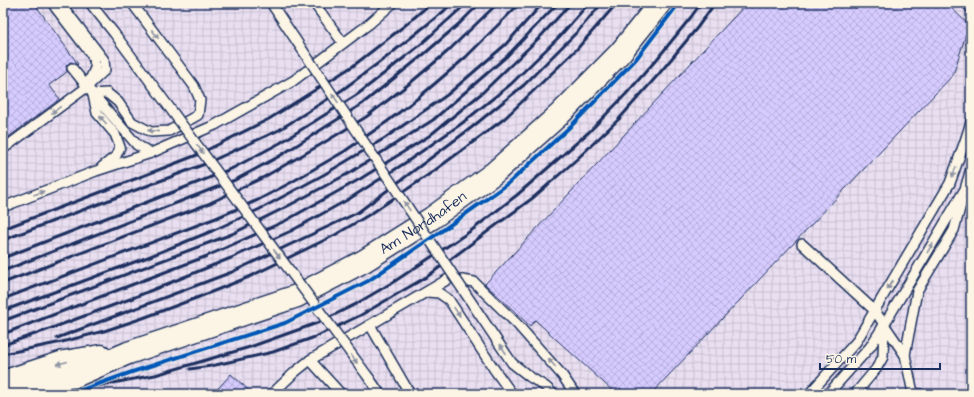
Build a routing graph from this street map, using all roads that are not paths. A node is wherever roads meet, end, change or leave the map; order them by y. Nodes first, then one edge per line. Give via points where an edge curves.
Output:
1 (53, 3) edge
2 (60, 3) edge
3 (90, 3) edge
4 (94, 3) edge
5 (132, 3) edge
6 (271, 3) edge
7 (314, 3) edge
8 (393, 3) edge
9 (660, 3) edge
10 (966, 3) edge
11 (971, 8) edge
12 (97, 13) junction
13 (344, 43) junction
14 (72, 68) dead end
15 (90, 90) junction
16 (971, 122) edge
17 (3, 149) edge
18 (151, 153) junction
19 (971, 169) edge
20 (96, 172) junction
21 (965, 189) junction
22 (3, 207) edge
23 (802, 244) dead end
24 (427, 292) junction
25 (875, 311) junction
26 (370, 325) junction
27 (884, 325) junction
28 (128, 353) junction
29 (905, 355) junction
30 (310, 360) junction
31 (3, 382) edge
32 (24, 394) edge
33 (272, 394) edge
34 (341, 394) edge
35 (380, 394) edge
36 (410, 394) edge
37 (512, 394) edge
38 (553, 394) edge
39 (575, 394) edge
40 (809, 394) edge
41 (828, 394) edge
42 (855, 394) edge
43 (920, 394) edge

1 - 15 lane via 91,54 96,66
2 - 15 lane via 104,60 105,70
3 - 12 lane
4 - 12 lane
5 -> 15 lane via 194,86 200,100 198,115 169,131 151,132 132,122 118,102 107,93
38 -> 6 lane, bridge via 512,363
7 - 13 lane
8 - 13 lane
9 - 28 main road, Am Nordhafen via 620,53 560,114 494,173 432,218 364,261 297,296
10 - 11 lane
12 -> 35 lane, bridge
13 - 18 lane via 293,81 215,125
14 - 15 lane
15 -> 17 lane
15 - 18 lane via 137,145
20 -> 15 lane via 116,156 120,147 115,134 97,113
16 -> 25 lane via 950,183
18 - 20 lane
19 - 21 lane
22 -> 20 lane
27 -> 21 lane
21 - 29 lane via 954,230 917,291
23 - 25 lane
24 - 26 lane
24 -> 37 lane via 439,293 449,300
39 -> 24 lane via 562,375 517,324 474,282 450,278
25 - 27 lane
25 - 40 lane via 856,342
26 - 30 lane
26 - 36 lane
27 - 29 lane
27 - 41 lane via 870,346
27 - 42 lane via 883,357
28 -> 31 main road, Am Nordhafen via 64,362
28 - 32 main road, Am Nordhafen via 68,379
29 - 43 lane via 913,392
30 - 33 lane
30 - 34 lane

